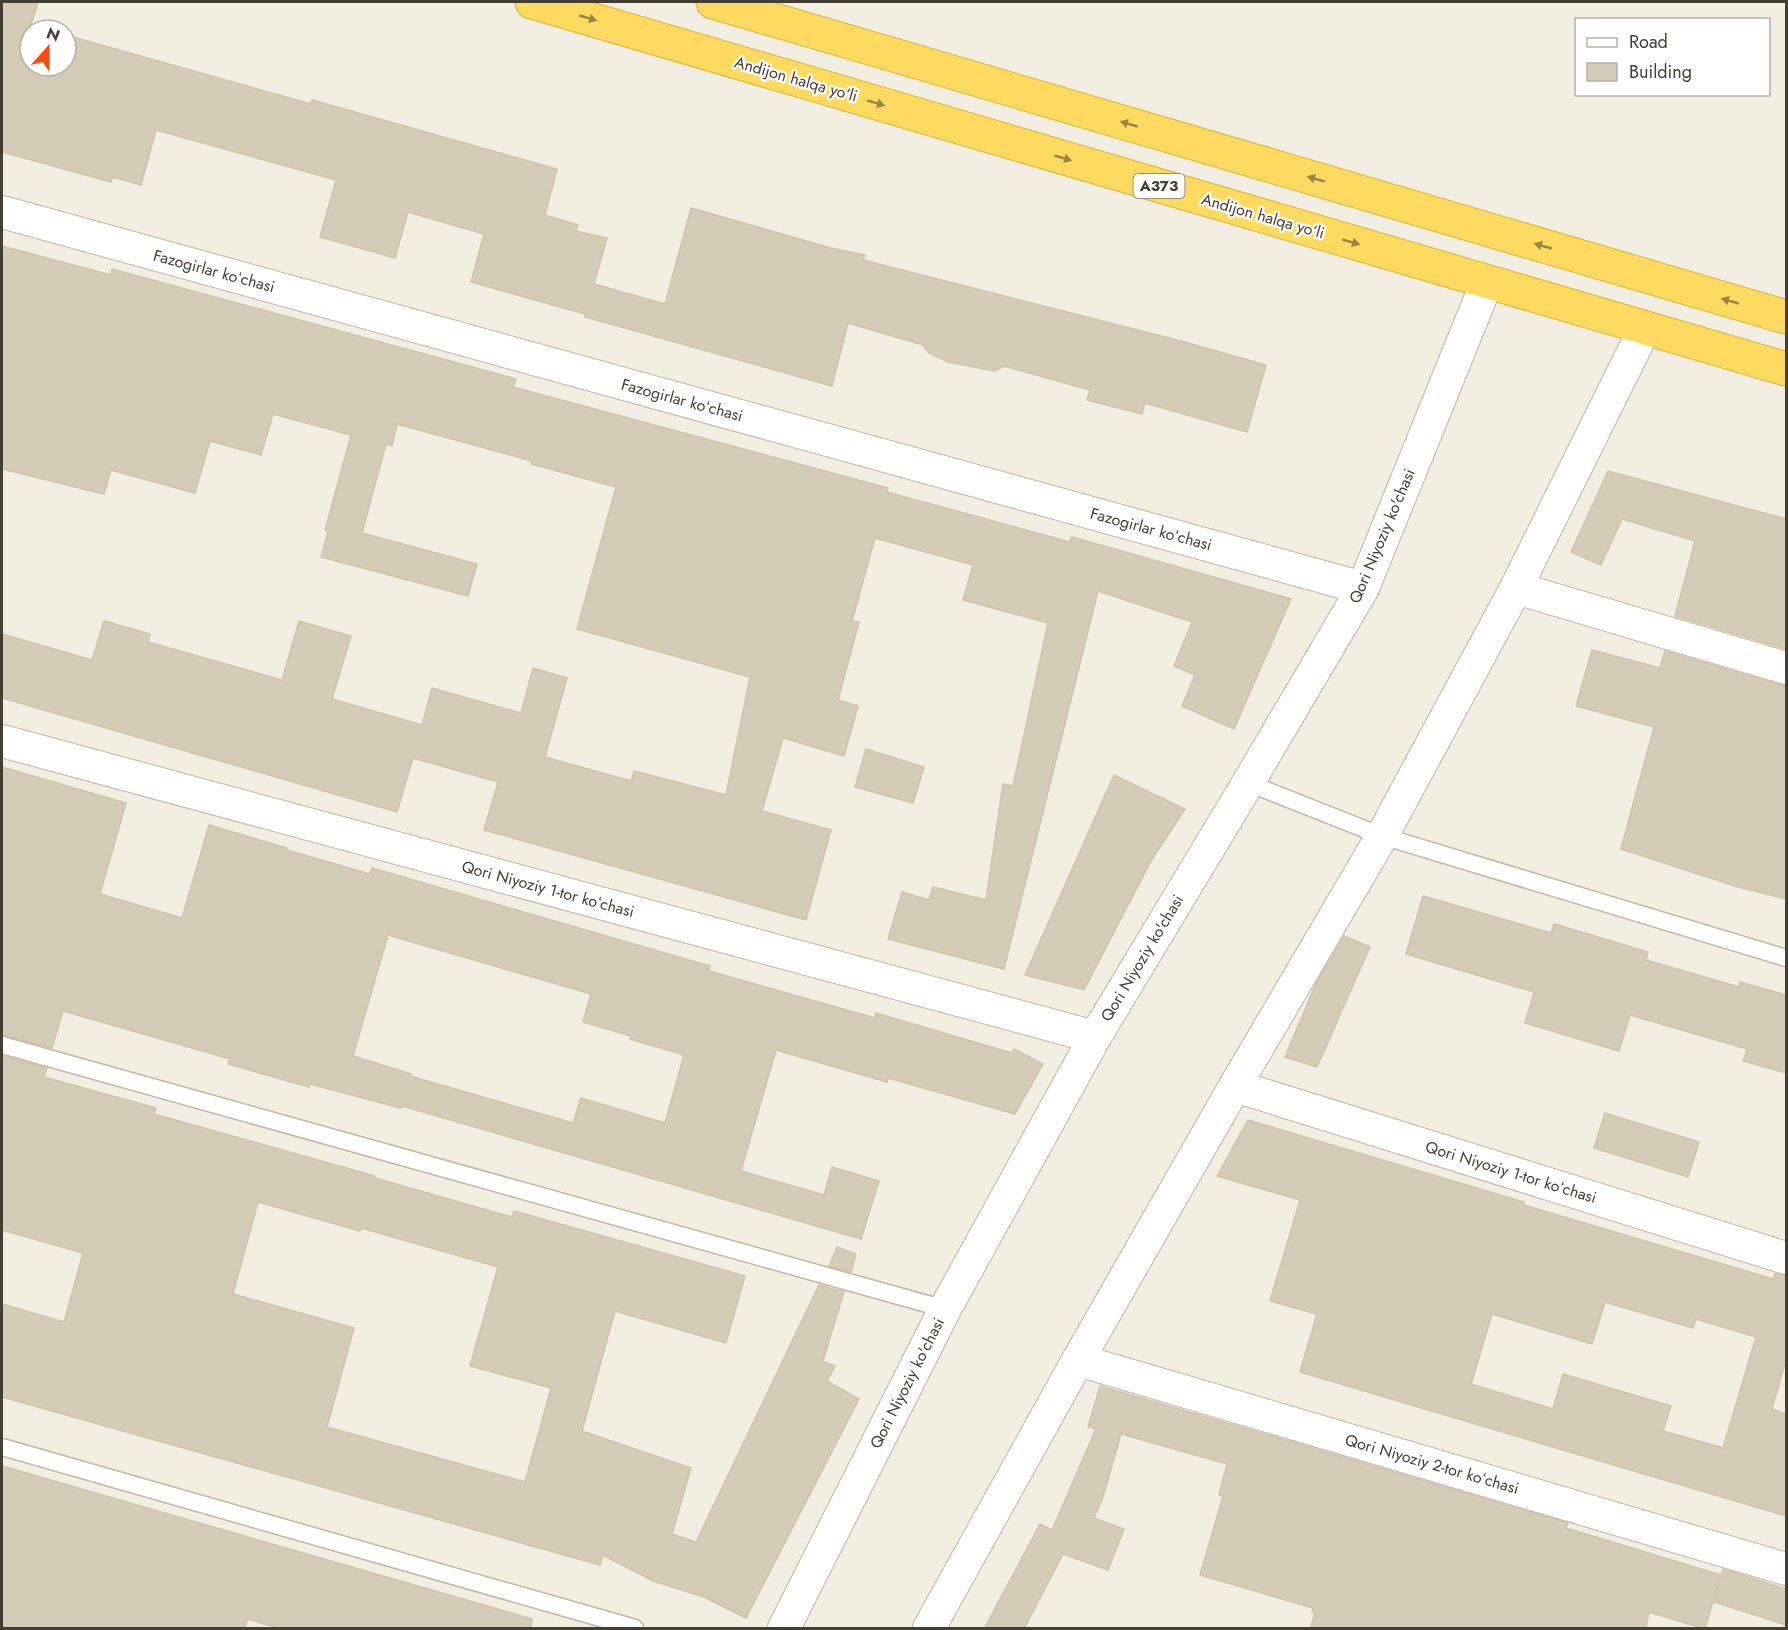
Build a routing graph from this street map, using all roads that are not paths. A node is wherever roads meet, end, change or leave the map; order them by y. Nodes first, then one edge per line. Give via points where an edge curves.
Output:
1 (532, 2) edge
2 (713, 2) edge
3 (2, 212) edge
4 (1486, 282) junction
5 (1786, 317) edge
6 (1645, 328) junction
7 (1786, 369) edge
8 (1364, 588) junction
9 (1516, 588) junction
10 (1786, 668) edge
11 (2, 741) edge
12 (1248, 783) junction
13 (1382, 836) junction
14 (1786, 958) edge
15 (1095, 1036) junction
16 (2, 1045) edge
17 (1235, 1086) junction
18 (1786, 1258) edge
19 (945, 1309) junction
20 (1078, 1360) junction
21 (2, 1447) edge
22 (1786, 1569) edge
23 (635, 1629) edge
24 (784, 1629) edge
25 (929, 1629) edge

1 -> 4 highway, Andijon halqa yo‘li / A373
5 -> 2 highway
3 - 8 street, Fazogirlar koʻchasi
4 - 6 highway, Andijon halqa yo‘li / A373
4 - 8 street, Qori Niyoziy ko'chasi
6 - 7 highway, Andijon halqa yo‘li / A373
6 - 9 street
8 - 12 street, Qori Niyoziy ko'chasi
9 - 10 street
9 - 13 street
11 - 15 street, Qori Niyoziy 1-tor koʻchasi
12 - 13 lane
12 - 15 street, Qori Niyoziy ko'chasi
13 - 14 lane
13 - 17 street
15 - 19 street, Qori Niyoziy ko'chasi
16 - 19 lane
17 - 18 street, Qori Niyoziy 1-tor koʻchasi
17 - 20 street
19 - 24 street, Qori Niyoziy ko'chasi
20 - 22 street, Qori Niyoziy 2-tor koʻchasi
20 - 25 street
21 - 23 lane

